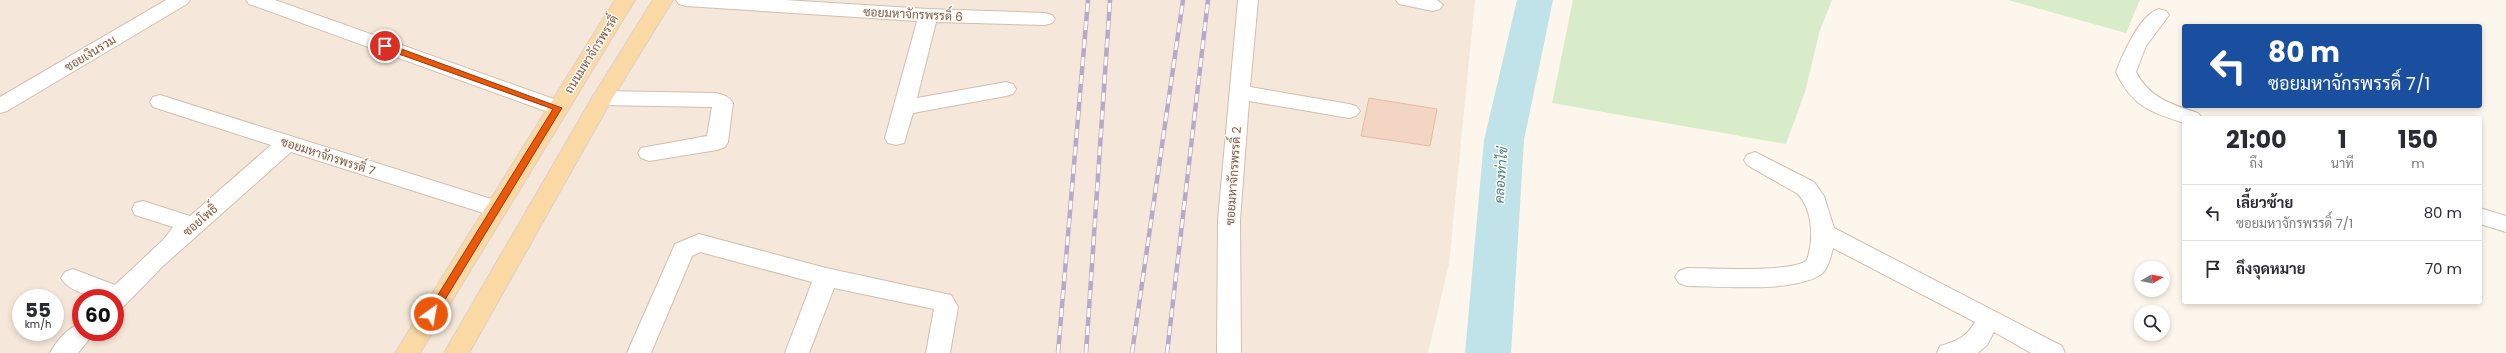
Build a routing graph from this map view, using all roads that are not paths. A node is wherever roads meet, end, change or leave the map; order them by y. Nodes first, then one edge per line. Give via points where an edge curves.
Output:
1 (180, 0) edge
2 (256, 0) edge
3 (625, 0) edge
4 (663, 0) edge
5 (686, 0) edge
6 (1248, 0) edge
7 (1406, 0) edge
8 (1433, 5) dead end
9 (928, 15) junction
10 (2159, 15) dead end
11 (1045, 19) dead end
12 (1006, 89) dead end
13 (1239, 92) junction
14 (602, 98) junction
15 (160, 102) dead end
16 (0, 106) edge
17 (558, 108) junction
18 (903, 108) junction
19 (1349, 111) dead end
20 (2186, 116) edge
21 (896, 138) dead end
22 (287, 143) junction
23 (649, 153) dead end
24 (1755, 160) dead end
25 (143, 209) dead end
26 (496, 209) junction
27 (2482, 217) edge
28 (2506, 224) edge
29 (1824, 233) junction
30 (155, 260) junction
31 (826, 277) junction
32 (1687, 277) dead end
33 (72, 278) dead end
34 (97, 289) edge
35 (124, 291) edge
36 (1989, 318) junction
37 (74, 341) edge
38 (62, 353) edge
39 (407, 353) edge
40 (456, 353) edge
41 (640, 353) edge
42 (797, 353) edge
43 (938, 353) edge
44 (1229, 353) edge
45 (1949, 353) edge
46 (2053, 353) edge

1 - 16 street, ซอยเงินรวม
2 - 17 street
3 - 17 main road, ถนนมหาจักรพรรดิ์
4 - 14 main road
5 - 9 street, ซอยมหาจักรพรรดิ์ 6
6 - 13 street, ซอยมหาจักรพรรดิ์ 2
7 - 8 street
9 - 11 street, ซอยมหาจักรพรรดิ์ 6
9 - 18 street
10 - 20 street via 2137,45 2126,72 2131,86 2150,103
12 - 18 street
13 - 19 street
13 - 44 street, ซอยมหาจักรพรรดิ์ 2 via 1227,256
14 - 23 street via 716,100 723,103 717,142
14 - 40 main road
15 - 22 street, ซอยมหาจักรพรรดิ์ 7
17 - 26 main road, ถนนมหาจักรพรรดิ์
18 - 21 street
22 - 26 street, ซอยมหาจักรพรรดิ์ 7
22 - 30 street, ซอยโพธิ์
24 - 29 street via 1806,188 1813,196
25 - 30 street via 183,222 186,228
26 - 39 main road, ถนนมหาจักรพรรดิ์
27 - 28 street
29 - 32 street via 1817,263 1812,269 1794,275
29 - 36 street
30 - 35 street, ซอยโพธิ์
31 - 41 street via 699,244 687,246 683,250
31 - 42 street
31 - 43 street via 943,302 946,307
33 - 34 street
36 - 45 street via 1977,341 1965,350
36 - 46 street
37 - 38 street

